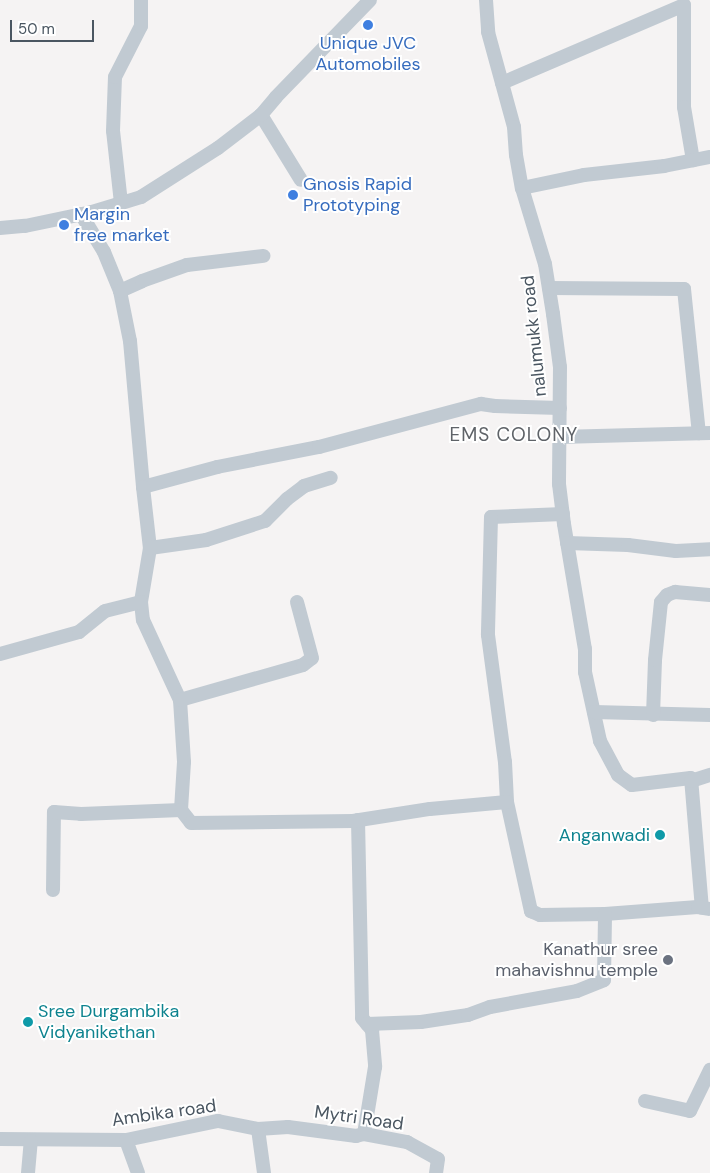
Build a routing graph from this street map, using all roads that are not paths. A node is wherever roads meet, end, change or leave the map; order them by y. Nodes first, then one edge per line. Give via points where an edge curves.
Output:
1 (141, 0) edge
2 (370, 0) edge
3 (486, 0) edge
4 (691, 2) edge
5 (502, 83) junction
6 (261, 115) junction
7 (710, 156) edge
8 (692, 160) junction
9 (301, 180) dead end
10 (522, 188) junction
11 (121, 203) junction
12 (81, 214) junction
13 (0, 228) edge
14 (263, 256) dead end
15 (549, 288) junction
16 (120, 291) junction
17 (560, 408) junction
18 (704, 433) edge
19 (559, 437) junction
20 (331, 478) dead end
21 (143, 487) junction
22 (563, 514) junction
23 (567, 543) junction
24 (150, 548) junction
25 (710, 550) edge
26 (710, 595) edge
27 (141, 602) junction
28 (297, 602) dead end
29 (0, 654) edge
30 (180, 700) junction
31 (594, 712) junction
32 (653, 714) junction
33 (710, 715) edge
34 (710, 775) edge
35 (691, 782) junction
36 (507, 802) junction
37 (181, 810) junction
38 (358, 820) junction
39 (705, 883) edge
40 (53, 890) dead end
41 (706, 908) edge
42 (604, 914) junction
43 (367, 1024) junction
44 (710, 1070) edge
45 (645, 1101) dead end
46 (258, 1129) junction
47 (364, 1134) junction
48 (0, 1140) edge
49 (126, 1140) junction
50 (30, 1141) junction
51 (28, 1173) edge
52 (138, 1173) edge
53 (264, 1173) edge
54 (436, 1173) edge

1 - 11 street via 141,26 115,77 114,138
2 - 6 street
3 - 5 street, nalumukk road via 488,32
4 - 5 street
4 - 8 street via 684,107
5 - 10 street, nalumukk road via 514,127
6 - 9 street
6 - 11 street via 218,148 141,197
7 - 8 street
8 - 10 street via 584,175
10 - 15 street, nalumukk road
11 - 12 street
12 - 13 street
12 - 16 street via 104,252
14 - 16 street via 187,265
15 - 17 street, nalumukk road via 560,366
15 - 18 street via 684,289
16 - 21 street via 130,341
17 - 19 street, nalumukk road
17 - 21 street via 482,404 319,447 217,467
18 - 19 street
19 - 22 street, nalumukk road
20 - 24 street via 304,486 266,521 206,540
21 - 24 street
22 - 23 street, nalumukk road
22 - 36 street via 491,517 488,634 505,762
23 - 25 street via 676,551
23 - 31 street, nalumukk road via 585,649 585,672
24 - 27 street
26 - 32 street via 674,592 661,602
27 - 29 street via 104,611 79,632
27 - 30 street via 143,620
28 - 30 street via 312,658 303,665
30 - 37 street via 184,762
31 - 32 street
31 - 35 street, nalumukk road via 600,741 618,775 632,785 691,778
32 - 33 street
34 - 35 street
35 - 39 street
36 - 38 street
36 - 42 street via 531,910 540,915
37 - 38 street via 191,822
37 - 40 street via 54,812
38 - 43 street via 362,1018
39 - 41 street
41 - 42 street
42 - 43 street via 604,980 577,991 490,1007 468,1015 421,1022
43 - 47 street via 372,1030 375,1067
44 - 45 street via 690,1111
46 - 47 street, Mytri Road
46 - 49 street, Ambika road via 218,1121
46 - 53 street
47 - 54 street, Mytri Road via 407,1142 438,1159
48 - 50 street, Ambika road
49 - 50 street, Ambika road
49 - 52 street
50 - 51 street

